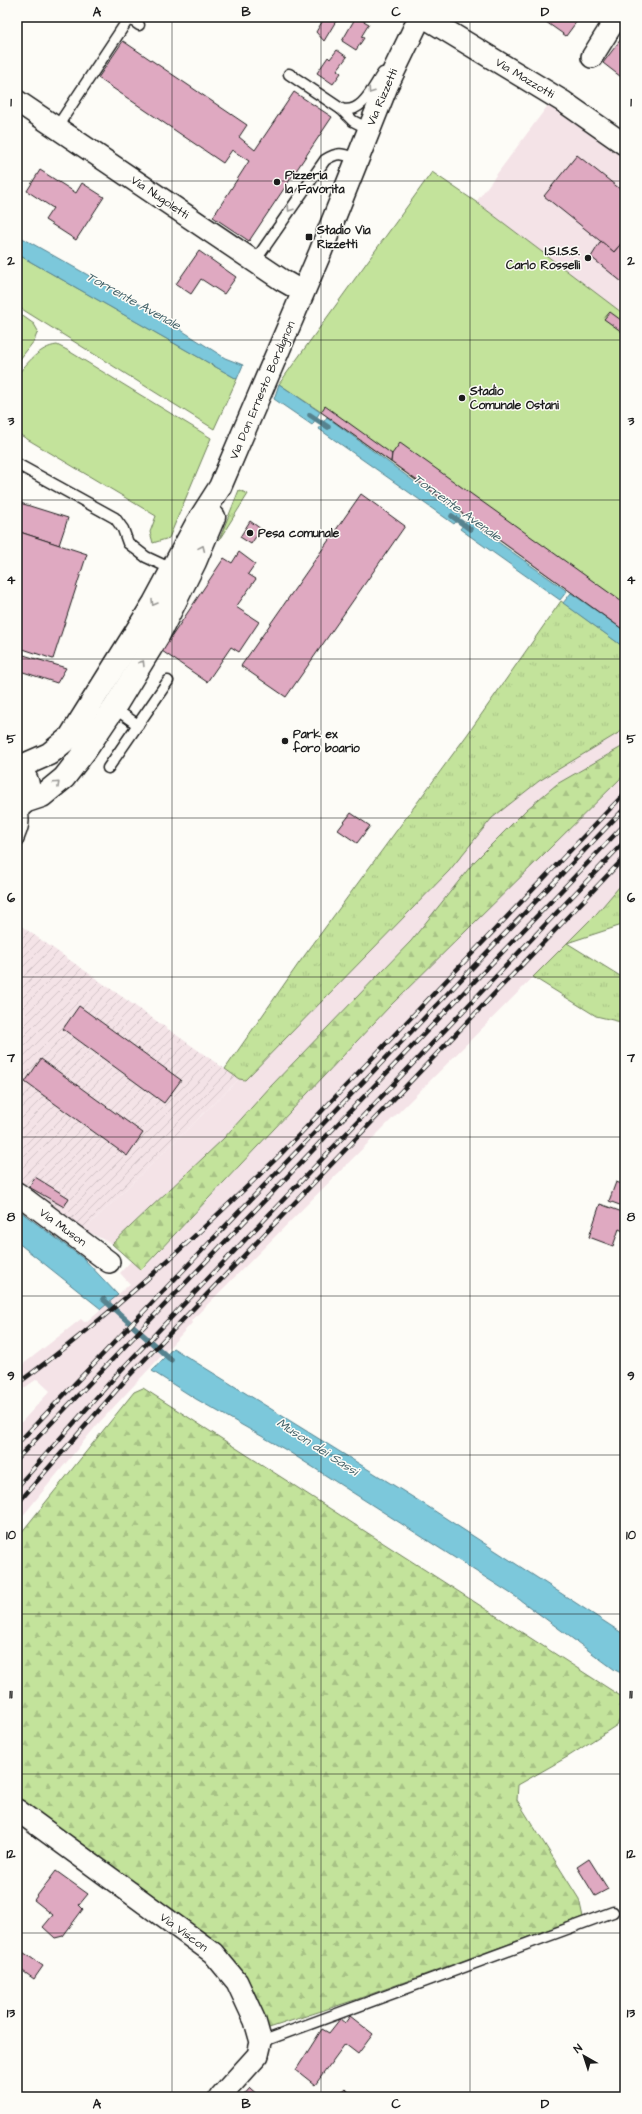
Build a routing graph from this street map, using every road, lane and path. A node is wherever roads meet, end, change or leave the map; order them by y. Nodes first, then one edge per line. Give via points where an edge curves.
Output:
1 (420, 17) edge
2 (424, 17) edge
3 (617, 17) edge
4 (139, 25) dead end
5 (410, 36) junction
6 (592, 57) dead end
7 (289, 74) dead end
8 (17, 101) edge
9 (341, 109) junction
10 (57, 127) junction
11 (369, 129) junction
12 (624, 144) dead end
13 (357, 159) junction
14 (255, 261) junction
15 (303, 292) junction
16 (17, 464) edge
17 (180, 573) junction
18 (120, 659) junction
19 (168, 681) dead end
20 (114, 708) junction
21 (138, 725) junction
22 (52, 752) junction
23 (108, 768) dead end
24 (17, 769) edge
25 (21, 806) edge
26 (17, 842) edge
27 (17, 1193) edge
28 (109, 1262) dead end
29 (17, 1810) edge
30 (613, 1912) dead end
31 (261, 2042) junction
32 (220, 2097) edge

1 - 5 street, Via Rizzetti
2 - 12 street, Via Mazzotti via 564,102
3 - 6 street
4 - 10 lane via 129,18
5 -> 9 lane, Via Rizzetti via 363,102 353,109
5 - 11 street, Via Rizzetti
7 - 9 lane
8 - 10 street, Via Nugoletti
9 - 11 lane via 353,121
10 - 14 street, Via Nugoletti
11 - 13 street, Via Rizzetti
13 -> 14 lane via 334,154 325,160
13 - 15 street, Via Rizzetti
14 - 15 street, Via Nugoletti
15 - 17 street, Via Don Ernesto Bordignon via 220,487 197,523
16 - 17 lane via 115,518 123,529 128,543 146,557
17 -> 18 street
20 -> 17 street via 158,636
18 - 20 street via 121,675 109,697
18 - 22 street via 70,737
19 - 21 lane
20 - 21 lane
20 - 22 street via 102,708 70,749
25 -> 20 street via 42,796 64,778
21 - 23 lane
22 - 24 street
24 - 25 street via 28,784 28,791
25 - 26 lane via 24,822
27 - 28 street, Via Muson
29 - 31 street, Via Viscon via 212,1953 237,1982 255,2021
30 - 31 lane
31 - 32 street via 258,2054

